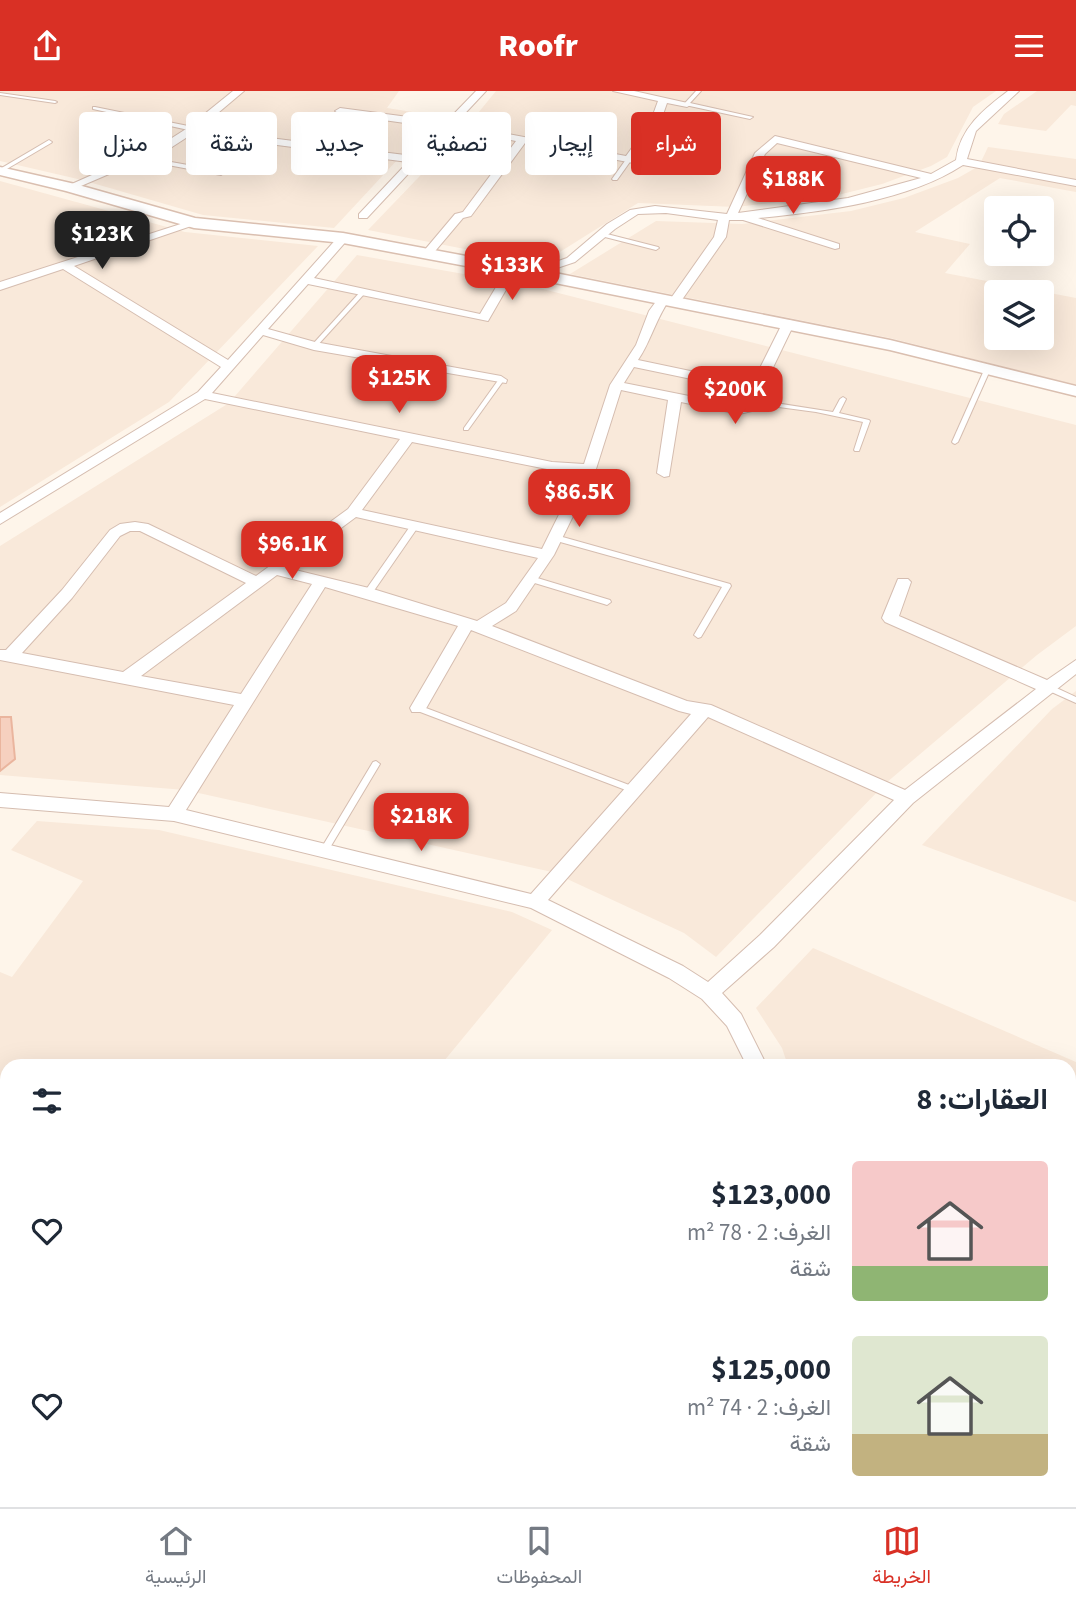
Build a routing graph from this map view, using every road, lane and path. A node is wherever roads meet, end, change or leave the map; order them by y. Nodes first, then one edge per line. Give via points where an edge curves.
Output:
1 (239, 91) edge
2 (481, 91) edge
3 (618, 91) edge
4 (699, 91) edge
5 (1014, 91) edge
6 (0, 94) edge
7 (663, 100) junction
8 (55, 102) dead end
9 (687, 104) junction
10 (94, 108) dead end
11 (340, 111) dead end
12 (214, 112) edge
13 (462, 112) edge
14 (750, 117) dead end
15 (402, 120) edge
16 (186, 129) edge
17 (511, 138) edge
18 (523, 140) junction
19 (277, 141) edge
20 (49, 142) dead end
21 (402, 158) edge
22 (629, 159) junction
23 (961, 161) junction
24 (0, 171) edge
25 (98, 175) edge
26 (402, 175) edge
27 (930, 177) junction
28 (615, 179) dead end
29 (1076, 183) edge
30 (70, 187) junction
31 (363, 216) dead end
32 (732, 217) junction
33 (194, 223) junction
34 (603, 235) junction
35 (343, 238) junction
36 (835, 246) dead end
37 (656, 248) dead end
38 (427, 254) junction
39 (66, 267) junction
40 (512, 269) junction
41 (530, 273) junction
42 (306, 280) junction
43 (0, 286) edge
44 (363, 292) junction
45 (670, 300) junction
46 (788, 324) junction
47 (261, 331) junction
48 (314, 346) junction
49 (632, 363) junction
50 (229, 366) junction
51 (988, 368) junction
52 (501, 380) joint
53 (616, 385) junction
54 (1076, 391) edge
55 (203, 395) junction
56 (753, 395) junction
57 (675, 397) junction
58 (843, 399) dead end
59 (835, 414) junction
60 (466, 429) dead end
61 (410, 435) junction
62 (955, 442) dead end
63 (857, 450) dead end
64 (589, 469) junction
65 (664, 473) dead end
66 (353, 512) junction
67 (0, 519) edge
68 (414, 527) junction
69 (556, 538) junction
70 (547, 555) junction
71 (277, 570) junction
72 (531, 579) junction
73 (321, 581) junction
74 (903, 582) dead end
75 (257, 583) junction
76 (368, 593) junction
77 (607, 602) dead end
78 (473, 625) junction
79 (698, 635) dead end
80 (5, 655) edge
81 (1076, 666) edge
82 (127, 678) junction
83 (1050, 688) junction
84 (1076, 700) edge
85 (245, 701) junction
86 (418, 708) joint
87 (705, 709) junction
88 (376, 764) dead end
89 (634, 790) junction
90 (907, 798) junction
91 (0, 800) edge
92 (174, 814) junction
93 (325, 849) junction
94 (535, 902) junction
95 (709, 993) junction
96 (754, 1059) edge

1 - 12 street
2 - 13 street
3 - 7 street
4 - 9 lane
5 - 23 street via 973,127 963,144
6 - 8 lane
7 - 9 street
7 - 22 street via 655,123
9 - 14 lane
10 - 16 lane
11 - 15 street
17 - 18 street
18 - 22 street
18 - 38 street via 467,214 459,216
19 - 21 street
20 - 24 lane
22 - 28 lane
23 - 27 street
23 - 29 street
24 - 30 main road
25 - 30 street
26 - 31 street
27 - 32 street via 842,203
27 - 32 street via 775,139 760,153
30 - 33 main road
32 - 34 street via 643,210 633,212
32 - 36 street
32 - 45 street
33 - 35 main road
33 - 39 street
34 - 37 lane
34 - 41 street via 568,262
35 - 38 main road
35 - 42 street
38 - 40 main road
39 - 43 street
39 - 50 street
40 - 41 main road
40 - 44 street via 484,318
41 - 45 main road
42 - 44 street
42 - 47 street
44 - 48 lane
45 - 46 main road
45 - 49 street via 655,311
46 - 51 main road
46 - 56 street
47 - 48 street
47 - 50 street
48 - 52 street
49 - 53 street
49 - 56 street
50 - 55 street
51 - 54 main road
51 - 62 lane
52 - 60 lane
53 - 57 street
53 - 64 street
55 - 61 street
55 - 67 street
56 - 57 street via 747,408 739,410
56 - 59 lane
57 - 65 street
58 - 59 lane
59 - 63 lane via 867,421
61 - 64 street via 552,466
61 - 66 street
64 - 69 street
66 - 68 street
66 - 71 street
68 - 70 street
68 - 76 lane
69 - 70 street
69 - 79 lane via 727,586
70 - 72 street
71 - 73 street
71 - 75 street
72 - 77 lane
72 - 78 street via 512,607
73 - 76 street
73 - 85 street
74 - 83 street via 890,618
75 - 80 street via 143,527 123,527 67,594
75 - 82 street
76 - 78 street
78 - 86 street
78 - 87 street via 685,707
80 - 82 street
81 - 83 street
82 - 85 street
83 - 84 lane
83 - 90 street
85 - 92 street
86 - 89 lane
87 - 89 street
87 - 90 street
88 - 93 lane
89 - 94 street
90 - 95 street via 767,941
91 - 92 street
92 - 93 street
93 - 94 street
94 - 95 street
95 - 96 street via 734,1020

